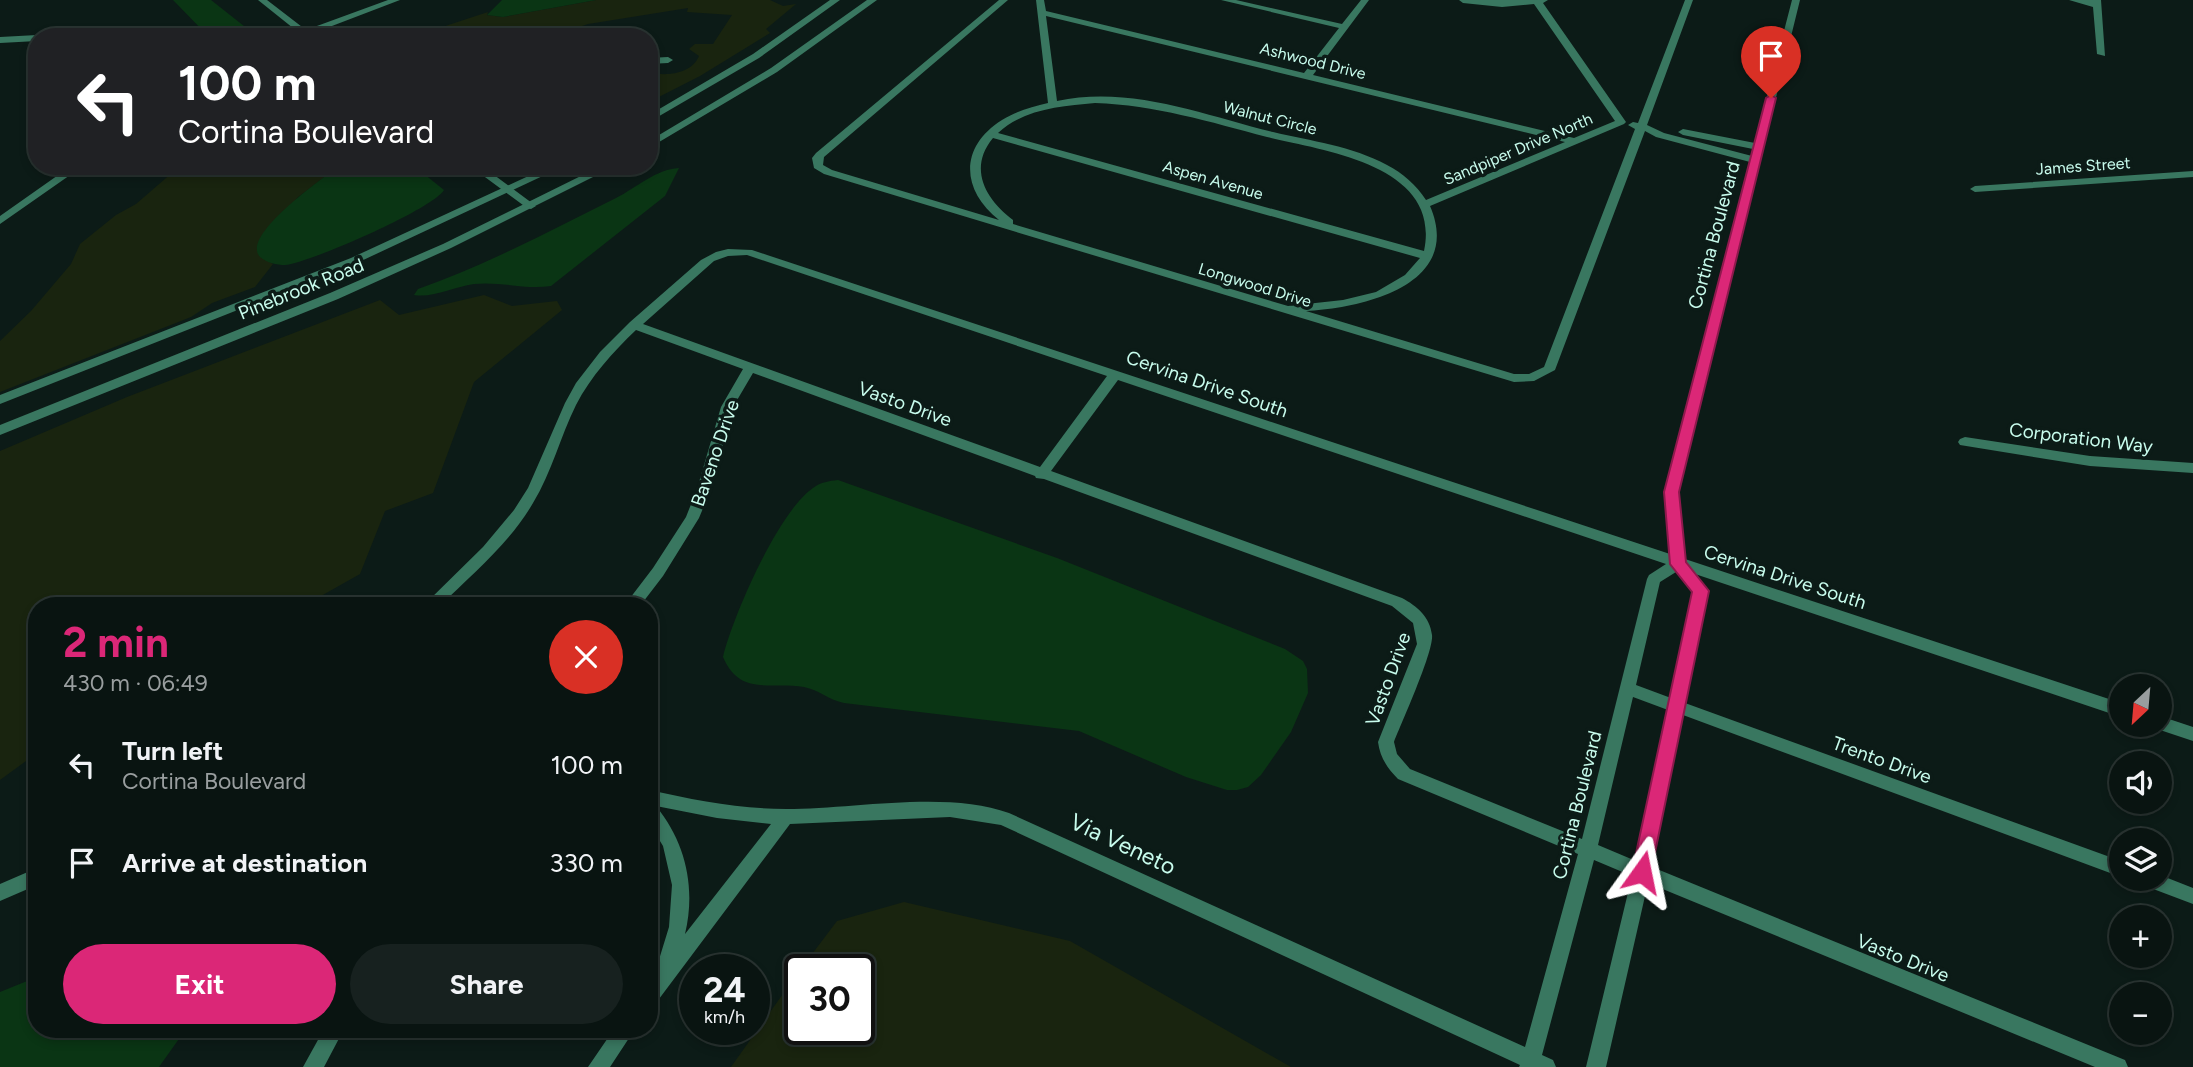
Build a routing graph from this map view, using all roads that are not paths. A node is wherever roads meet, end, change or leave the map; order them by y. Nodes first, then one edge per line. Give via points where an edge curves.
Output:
1 (262, 0) edge
2 (396, 0) edge
3 (836, 0) edge
4 (873, 0) edge
5 (1004, 0) edge
6 (1040, 0) edge
7 (1225, 0) edge
8 (1365, 0) edge
9 (1463, 0) edge
10 (1689, 0) edge
11 (1796, 0) edge
12 (2073, 0) edge
13 (1541, 1) edge
14 (2097, 2) edge
15 (1041, 12) junction
16 (1344, 27) junction
17 (298, 28) edge
18 (325, 28) edge
19 (28, 38) edge
20 (0, 40) edge
21 (2102, 54) dead end
22 (668, 60) dead end
23 (658, 61) edge
24 (1307, 76) junction
25 (1053, 104) junction
26 (658, 114) edge
27 (1621, 122) junction
28 (1646, 128) junction
29 (991, 134) junction
30 (658, 140) edge
31 (1577, 142) junction
32 (1758, 147) junction
33 (1755, 160) junction
34 (2193, 174) edge
35 (65, 175) edge
36 (487, 175) edge
37 (541, 175) edge
38 (592, 175) edge
39 (1976, 189) dead end
40 (509, 191) junction
41 (1426, 204) junction
42 (531, 206) junction
43 (0, 221) edge
44 (1022, 230) junction
45 (1427, 256) junction
46 (1267, 305) junction
47 (634, 325) junction
48 (750, 368) junction
49 (1115, 375) junction
50 (0, 401) edge
51 (0, 430) edge
52 (1965, 442) dead end
53 (2193, 468) edge
54 (1041, 475) junction
55 (1678, 564) junction
56 (439, 597) edge
57 (638, 597) edge
58 (1629, 689) junction
59 (2109, 706) edge
60 (1677, 707) junction
61 (2172, 727) edge
62 (2193, 734) edge
63 (658, 799) edge
64 (786, 817) junction
65 (658, 819) edge
66 (1588, 850) junction
67 (2109, 865) edge
68 (1642, 872) junction
69 (28, 880) edge
70 (2172, 887) edge
71 (0, 893) edge
72 (2193, 895) edge
73 (658, 979) edge
74 (658, 985) edge
75 (330, 1038) edge
76 (619, 1038) edge
77 (1535, 1065) edge
78 (313, 1067) edge
79 (598, 1067) edge
80 (1596, 1067) edge
81 (2118, 1067) edge

1 - 17 street
2 - 18 street
3 - 26 street via 756,56
4 - 30 street via 763,78
5 - 44 street, Longwood Drive via 816,161 828,172
6 - 15 street
7 - 16 street
8 - 16 street
9 - 13 street
10 - 28 street, Longwood Drive
11 - 32 street, Cortina Boulevard
12 - 14 street
13 - 27 street
14 - 21 street
15 - 24 street, Ashwood Drive
15 - 25 street
16 - 24 street
19 - 20 street
22 - 23 street
24 - 31 street, Ashwood Drive
25 - 29 street, Walnut Circle via 1018,114
25 - 41 street, Walnut Circle via 1101,98 1140,102 1348,154 1396,175
27 - 28 street
27 - 31 street, Sandpiper Drive North
28 - 32 street
28 - 33 street
28 - 46 street, Longwood Drive via 1549,370 1543,375 1514,378
29 - 44 street, Walnut Circle via 975,159 976,181 989,206
29 - 45 street, Aspen Avenue
31 - 41 street, Sandpiper Drive North
32 - 33 street, Cortina Boulevard
33 - 55 street, Cortina Boulevard via 1672,492
34 - 39 street, James Street
35 - 43 street
36 - 40 street
37 - 40 street, Pinebrook Road
38 - 42 street, Pinebrook Road
40 - 42 street
40 - 50 street, Pinebrook Road via 355,260
41 - 45 street via 1434,236
42 - 51 street, Pinebrook Road via 334,296
44 - 46 street, Longwood Drive
45 - 46 street via 1402,283 1366,298 1310,308
47 - 48 street, Vasto Drive
47 - 49 street, Cervina Drive South via 708,260 725,252 748,252
47 - 56 street, Cervina Drive South via 580,386 540,480 520,513
48 - 54 street, Vasto Drive
48 - 57 street, Baveno Drive via 727,407 692,518
49 - 54 street
49 - 55 street, Cervina Drive South
52 - 53 street, Corporation Way via 2090,461
54 - 66 street, Vasto Drive via 1410,609 1420,620 1425,644 1387,735 1387,752 1394,764 1404,774
55 - 58 street, Cortina Boulevard via 1654,579
55 - 59 street, Cervina Drive South
55 - 60 street via 1701,591
58 - 60 street, Trento Drive
58 - 66 street, Cortina Boulevard
60 - 67 street, Trento Drive
60 - 68 street
61 - 62 street
63 - 64 street, Via Veneto
64 - 74 street
64 - 77 street, Via Veneto via 950,809 1003,818
65 - 73 street via 670,838 681,902 672,951
66 - 68 street, Vasto Drive
66 - 77 street, Cortina Boulevard
68 - 80 street
68 - 81 street, Vasto Drive
69 - 71 street
70 - 72 street
75 - 78 street
76 - 79 street

